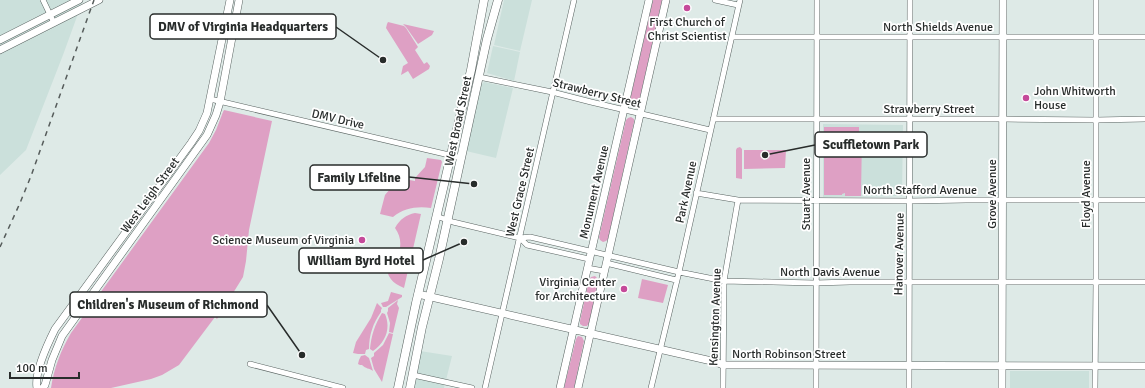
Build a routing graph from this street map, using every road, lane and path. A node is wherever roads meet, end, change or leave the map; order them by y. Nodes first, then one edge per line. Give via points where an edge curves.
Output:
1 (43, 0) edge
2 (79, 0) edge
3 (99, 0) edge
4 (230, 0) edge
5 (239, 0) edge
6 (484, 0) edge
7 (498, 0) edge
8 (574, 0) edge
9 (649, 0) edge
10 (666, 0) edge
11 (716, 0) edge
12 (817, 0) edge
13 (910, 0) edge
14 (1003, 0) edge
15 (1096, 0) edge
16 (739, 3) edge
17 (50, 15) junction
18 (54, 23) junction
19 (732, 37) junction
20 (817, 37) junction
21 (910, 37) junction
22 (1003, 37) junction
23 (1096, 37) junction
24 (1145, 37) edge
25 (0, 40) edge
26 (0, 50) edge
27 (479, 77) junction
28 (552, 92) junction
29 (210, 99) junction
30 (220, 102) junction
31 (624, 110) junction
32 (640, 113) junction
33 (713, 119) junction
34 (817, 119) junction
35 (910, 119) junction
36 (1003, 119) junction
37 (1145, 119) edge
38 (1096, 120) junction
39 (710, 130) junction
40 (451, 155) junction
41 (462, 158) junction
42 (696, 193) junction
43 (738, 200) junction
44 (1003, 200) junction
45 (1096, 200) junction
46 (1145, 200) edge
47 (816, 201) junction
48 (910, 201) junction
49 (436, 216) junction
50 (448, 220) junction
51 (520, 238) junction
52 (591, 251) junction
53 (608, 255) junction
54 (589, 260) junction
55 (606, 263) junction
56 (587, 268) junction
57 (604, 271) junction
58 (679, 272) junction
59 (676, 280) junction
60 (724, 281) junction
61 (908, 282) junction
62 (1003, 282) junction
63 (1096, 282) junction
64 (1145, 282) edge
65 (816, 283) junction
66 (418, 294) junction
67 (430, 296) junction
68 (503, 313) junction
69 (573, 329) junction
70 (590, 333) junction
71 (661, 349) junction
72 (250, 364) dead end
73 (723, 365) junction
74 (1002, 365) junction
75 (815, 366) junction
76 (909, 366) junction
77 (1095, 366) junction
78 (1145, 366) edge
79 (413, 375) junction
80 (37, 388) edge
81 (43, 388) edge
82 (343, 388) edge
83 (398, 388) edge
84 (410, 388) edge
85 (472, 388) edge
86 (485, 388) edge
87 (560, 388) edge
88 (578, 388) edge
89 (651, 388) edge
90 (723, 388) edge
91 (816, 388) edge
92 (909, 388) edge
93 (1002, 388) edge
94 (1095, 388) edge

1 - 17 street
2 - 17 street
3 - 18 street
4 - 29 street, West Leigh Street
5 - 30 street, West Leigh Street
6 - 40 main road, West Broad Street
7 - 27 main road, West Broad Street
8 - 28 street, West Grace Street
9 - 31 street, Monument Avenue
10 - 32 street
11 - 16 street
12 - 20 street, Stuart Avenue
13 - 21 street, Hanover Avenue
14 - 22 street, Grove Avenue
15 - 23 street, Floyd Avenue
16 - 19 street, Park Avenue
17 - 18 street
17 - 25 street
18 - 26 street
19 - 20 street, North Shields Avenue
19 - 33 street, Park Avenue
20 - 21 street, North Shields Avenue
20 - 34 street, Stuart Avenue
21 - 22 street, North Shields Avenue
21 - 35 street, Hanover Avenue
22 - 23 street, North Shields Avenue
22 - 36 street, Grove Avenue
23 - 24 street, North Shields Avenue
23 - 38 street, Floyd Avenue
27 - 28 street, Strawberry Street
27 - 41 main road, West Broad Street
28 - 31 street, Strawberry Street
28 - 51 street, West Grace Street
29 - 30 street, DMV Drive
29 - 80 street, West Leigh Street via 204,120 191,143 55,329 42,358
30 - 40 street, DMV Drive
30 - 81 street, West Leigh Street via 212,126 199,147 62,336
31 - 32 street, Strawberry Street
31 - 52 street, Monument Avenue
32 - 39 street, Strawberry Street
32 - 53 street
33 - 34 street, Strawberry Street
33 - 39 street, Park Avenue
34 - 35 street, Strawberry Street
34 - 47 street, Stuart Avenue
35 - 36 street, Strawberry Street
35 - 48 street, Hanover Avenue
36 - 38 street, Strawberry Street
36 - 44 street, Grove Avenue
37 - 38 street, Strawberry Street
38 - 45 street, Floyd Avenue
39 - 42 street, Park Avenue
40 - 41 street, DMV Drive
40 - 49 main road, West Broad Street
41 - 50 main road, West Broad Street
42 - 43 street, North Stafford Avenue
42 - 58 street, Park Avenue
43 - 47 street, North Stafford Avenue
43 - 60 street, Kensington Avenue
44 - 45 street, North Stafford Avenue
44 - 48 street, North Stafford Avenue
44 - 62 street, Grove Avenue
45 - 46 street, North Stafford Avenue
45 - 63 street, Floyd Avenue
47 - 48 street, North Stafford Avenue
47 - 65 street, Stuart Avenue
48 - 61 street, Hanover Avenue
49 - 50 street, North Davis Avenue
49 - 66 main road, West Broad Street
50 - 51 street, North Davis Avenue
50 - 67 main road, West Broad Street
51 - 52 street, North Davis Avenue via 530,237
51 - 54 street, North Davis Avenue via 527,245
51 - 68 street, West Grace Street
52 - 53 street, North Davis Avenue
52 - 54 street, Monument Avenue
53 - 55 street
53 - 58 street, North Davis Avenue
54 - 56 street, Monument Avenue
55 - 57 street
55 - 59 street
56 - 57 street
56 - 69 street, Monument Avenue
57 - 70 street
58 - 59 street, Park Avenue
58 - 60 street, North Davis Avenue
59 - 71 street, Park Avenue
60 - 65 street, North Davis Avenue
60 - 73 street, Kensington Avenue
61 - 62 street, North Davis Avenue
61 - 65 street, North Davis Avenue
61 - 76 street, Hanover Avenue
62 - 63 street, North Davis Avenue
62 - 74 street, Grove Avenue
63 - 64 street, North Davis Avenue
63 - 77 street, Floyd Avenue
65 - 75 street, Stuart Avenue
66 - 67 street, North Robinson Street
66 - 83 main road, West Broad Street
67 - 68 street, North Robinson Street
67 - 79 main road, West Broad Street
68 - 69 street, North Robinson Street
68 - 86 street, West Grace Street
69 - 70 street, North Robinson Street
69 - 87 street, Monument Avenue
70 - 71 street, North Robinson Street
70 - 88 street
71 - 73 street, North Robinson Street
71 - 89 street, Park Avenue
72 - 82 street
73 - 75 street, North Robinson Street
73 - 90 street, Kensington Avenue
74 - 76 street, North Robinson Street
74 - 77 street, North Robinson Street
74 - 93 street, Grove Avenue
75 - 76 street, North Robinson Street
75 - 91 street, Stuart Avenue
76 - 92 street, Hanover Avenue
77 - 78 street, North Robinson Street
77 - 94 street, Floyd Avenue
79 - 84 main road, West Broad Street
79 - 85 street

